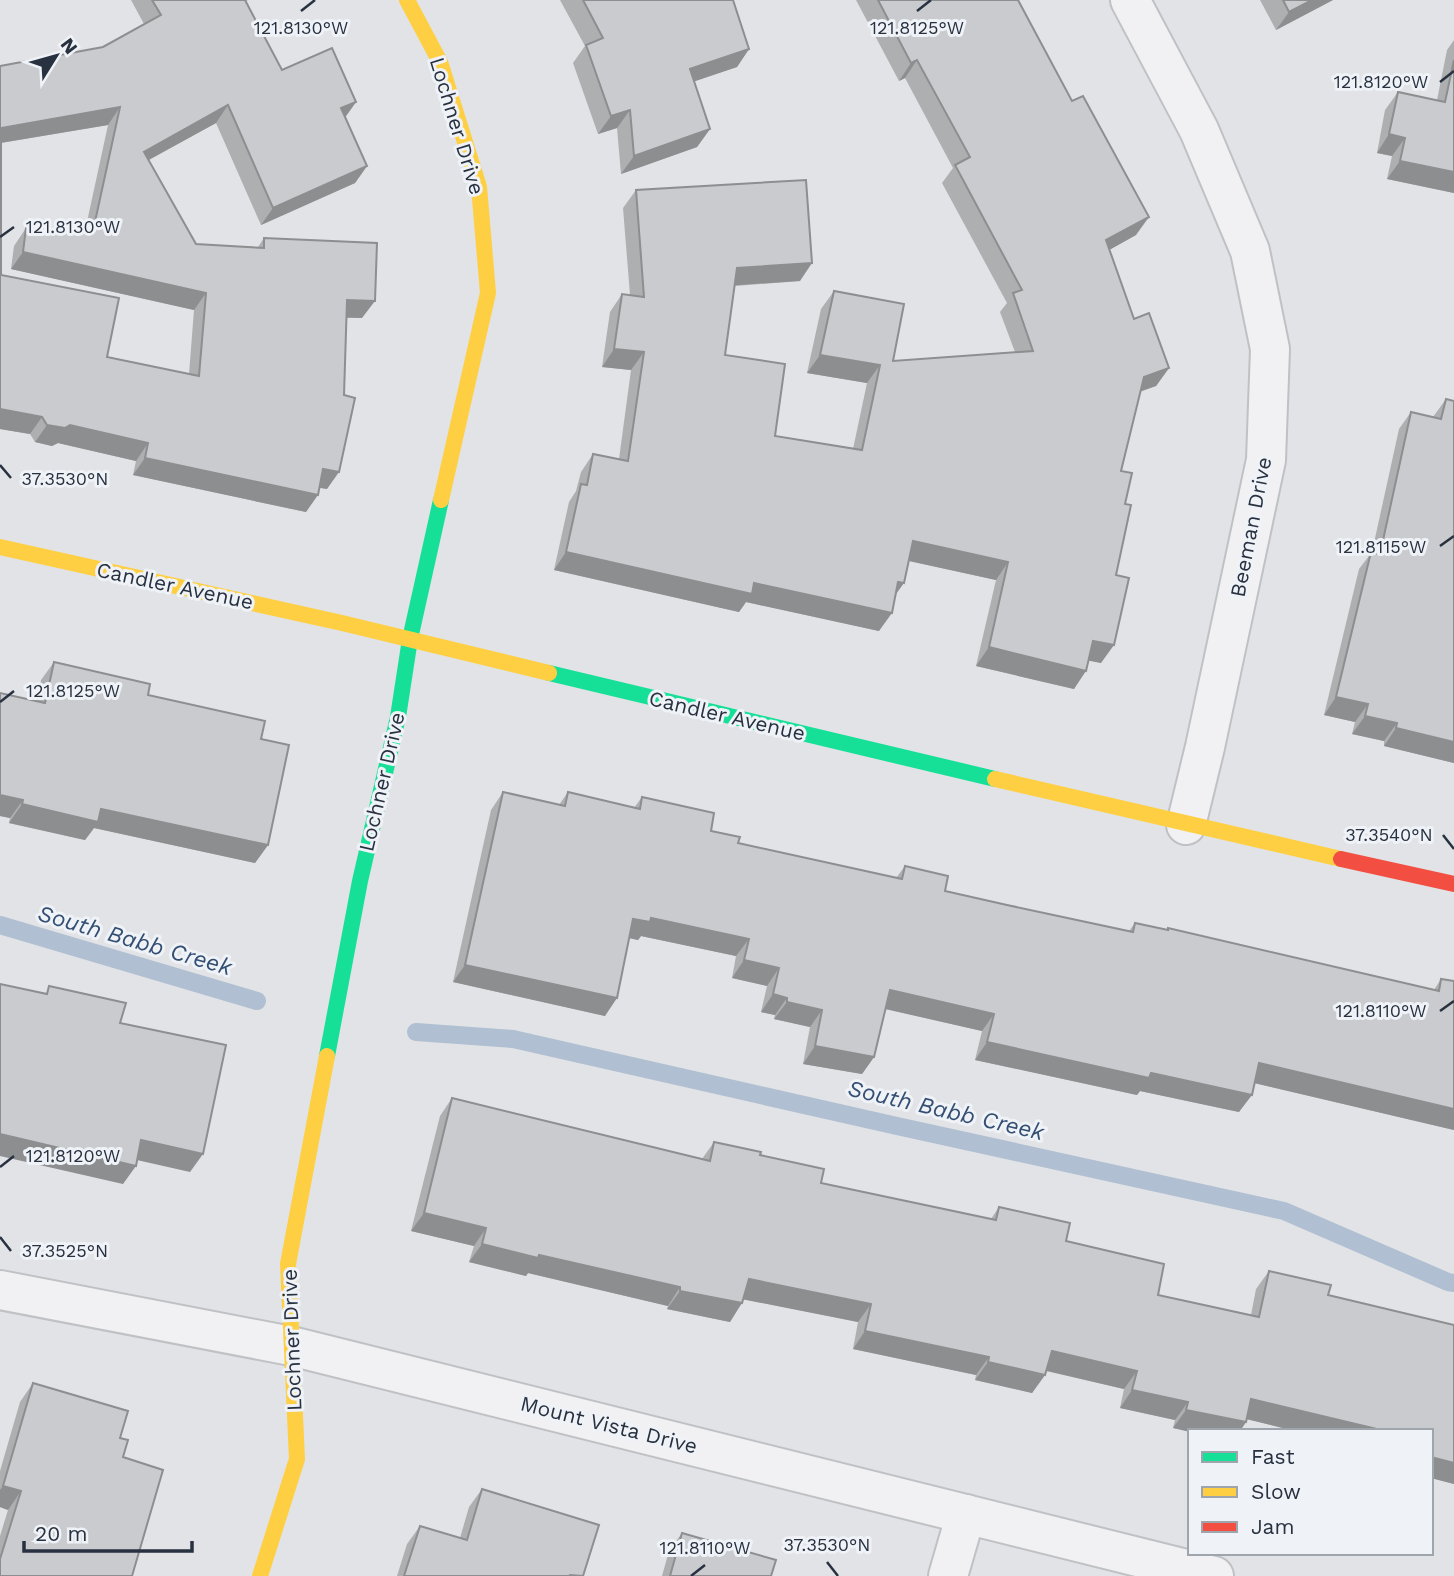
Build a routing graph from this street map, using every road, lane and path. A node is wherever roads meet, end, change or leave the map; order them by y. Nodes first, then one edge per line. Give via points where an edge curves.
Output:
1 (407, 0) edge
2 (1130, 0) edge
3 (0, 547) edge
4 (410, 639) junction
5 (1186, 825) junction
6 (1454, 884) edge
7 (0, 1290) edge
8 (292, 1346) junction
9 (966, 1514) junction
10 (260, 1576) edge
11 (948, 1576) edge
12 (1214, 1576) edge

1 - 4 street, Lochner Drive via 440,62 479,187 488,293
2 - 5 street, Beeman Drive via 1199,130 1250,251 1270,349 1266,460
3 - 4 street, Candler Avenue
4 - 5 street, Candler Avenue
4 - 8 street, Lochner Drive via 288,1264
5 - 6 street, Candler Avenue
7 - 8 street, Mount Vista Drive
8 - 9 street, Mount Vista Drive
8 - 10 street, Lochner Drive via 297,1459
9 - 11 street
9 - 12 street, Mount Vista Drive

